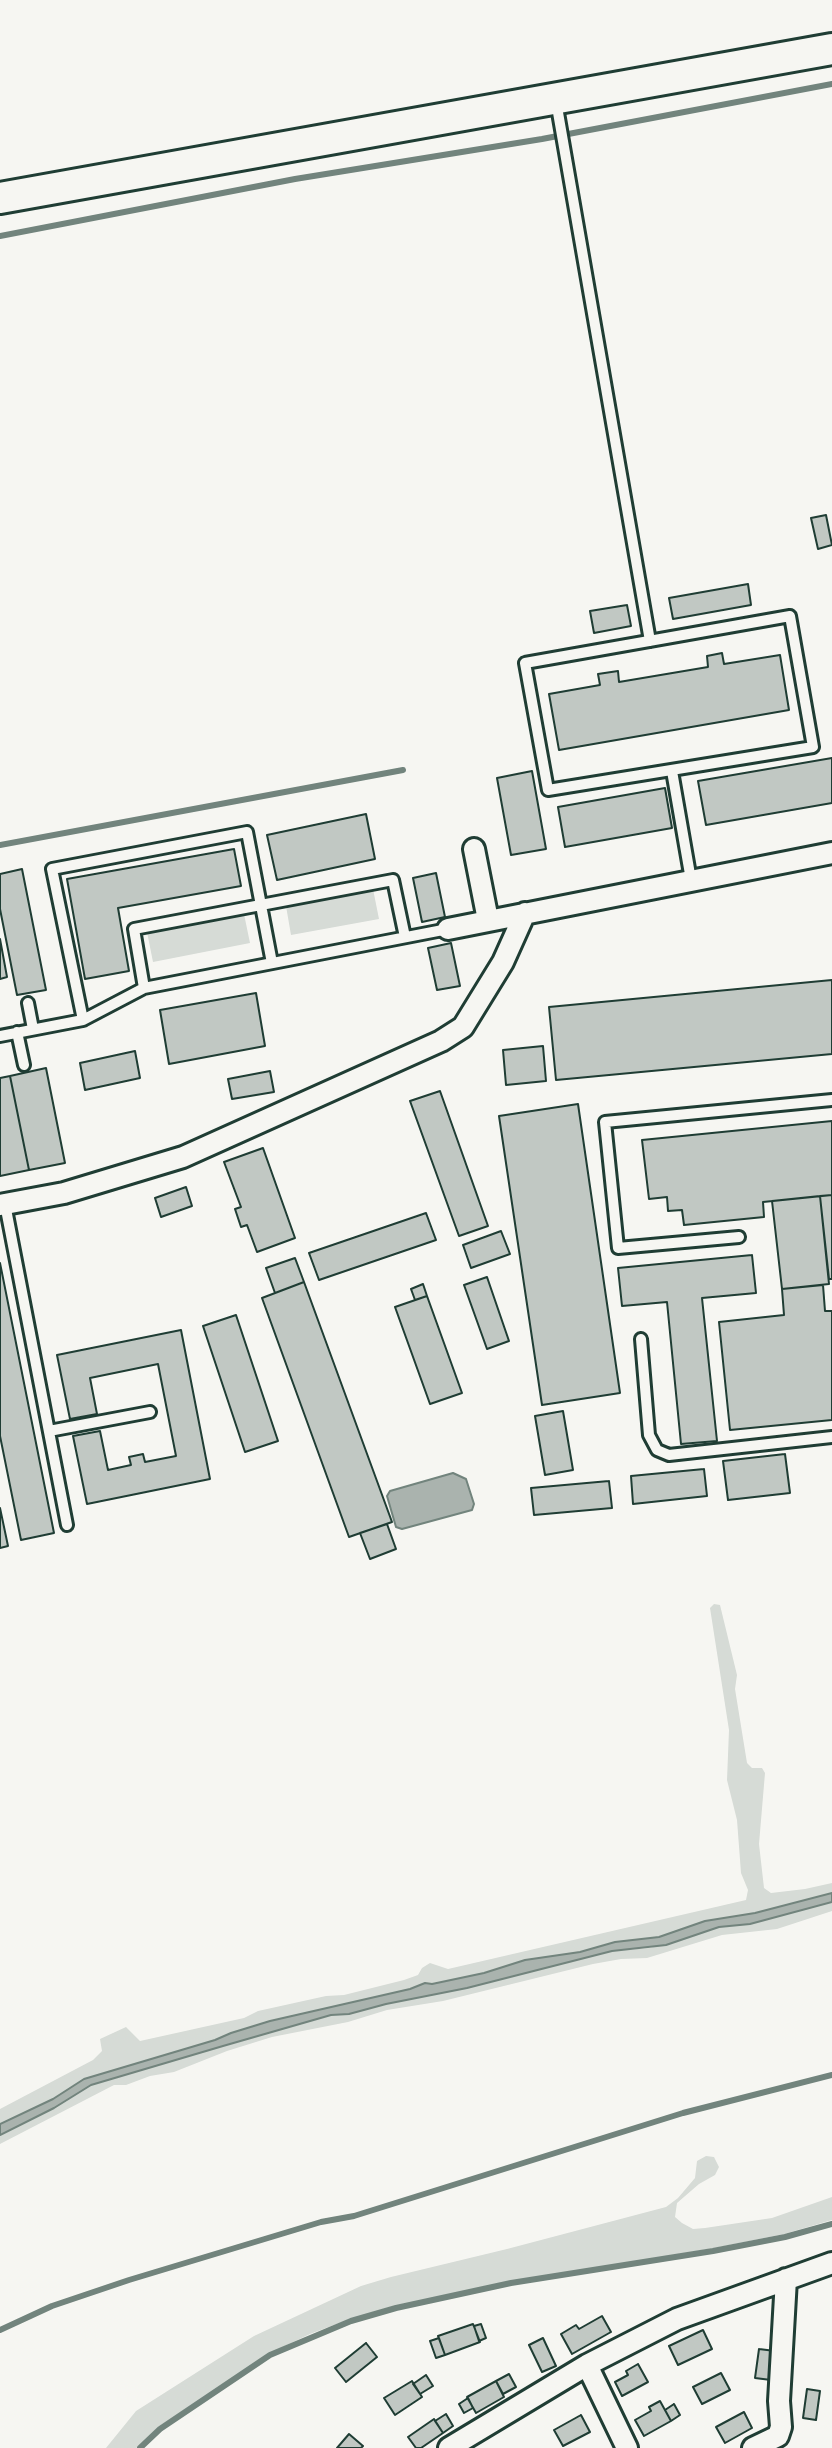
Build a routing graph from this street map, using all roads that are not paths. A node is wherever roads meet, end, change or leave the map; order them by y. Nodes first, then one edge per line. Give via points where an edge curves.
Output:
1 (832, 49) edge
2 (555, 99) junction
3 (0, 198) edge
4 (650, 641) junction
5 (672, 771) junction
6 (474, 849) dead end
7 (832, 853) edge
8 (691, 880) junction
9 (261, 905) junction
10 (525, 913) junction
11 (488, 920) junction
12 (448, 929) joint
13 (405, 937) junction
14 (272, 963) junction
15 (144, 988) junction
16 (28, 1003) dead end
17 (83, 1020) junction
18 (33, 1029) junction
19 (17, 1032) junction
20 (0, 1036) edge
21 (24, 1065) dead end
22 (832, 1100) edge
23 (3, 1204) edge
24 (739, 1237) dead end
25 (641, 1339) dead end
26 (150, 1412) dead end
27 (49, 1431) junction
28 (832, 1437) edge
29 (67, 1525) dead end
30 (832, 2263) edge
31 (786, 2279) junction
32 (587, 2365) junction
33 (460, 2445) edge
34 (627, 2448) edge
35 (753, 2448) edge

1 - 2 main road
2 - 3 main road
2 - 4 lane
4 - 5 lane via 525,663 548,790
4 - 5 lane via 790,616 813,747
5 - 8 lane
6 - 11 street
7 - 8 street
8 - 10 street
9 - 13 lane via 393,880
9 - 14 lane
9 - 15 lane via 134,929
9 - 17 lane via 247,832 52,869
10 - 11 street
10 - 23 street via 503,962 463,1027 441,1041 183,1157 64,1193
11 - 12 street
12 - 13 lane
13 - 14 lane
14 - 15 lane
15 - 17 lane
16 - 18 lane
17 - 18 lane
18 - 19 lane
19 - 20 lane
19 - 21 lane
22 - 24 lane via 605,1122 618,1248
23 - 27 lane
25 - 28 lane via 649,1435 657,1450 669,1455
26 - 27 lane
27 - 29 lane
30 - 31 street
31 - 32 street via 677,2319
31 - 35 street via 781,2427 778,2436
32 - 33 street
32 - 34 street

